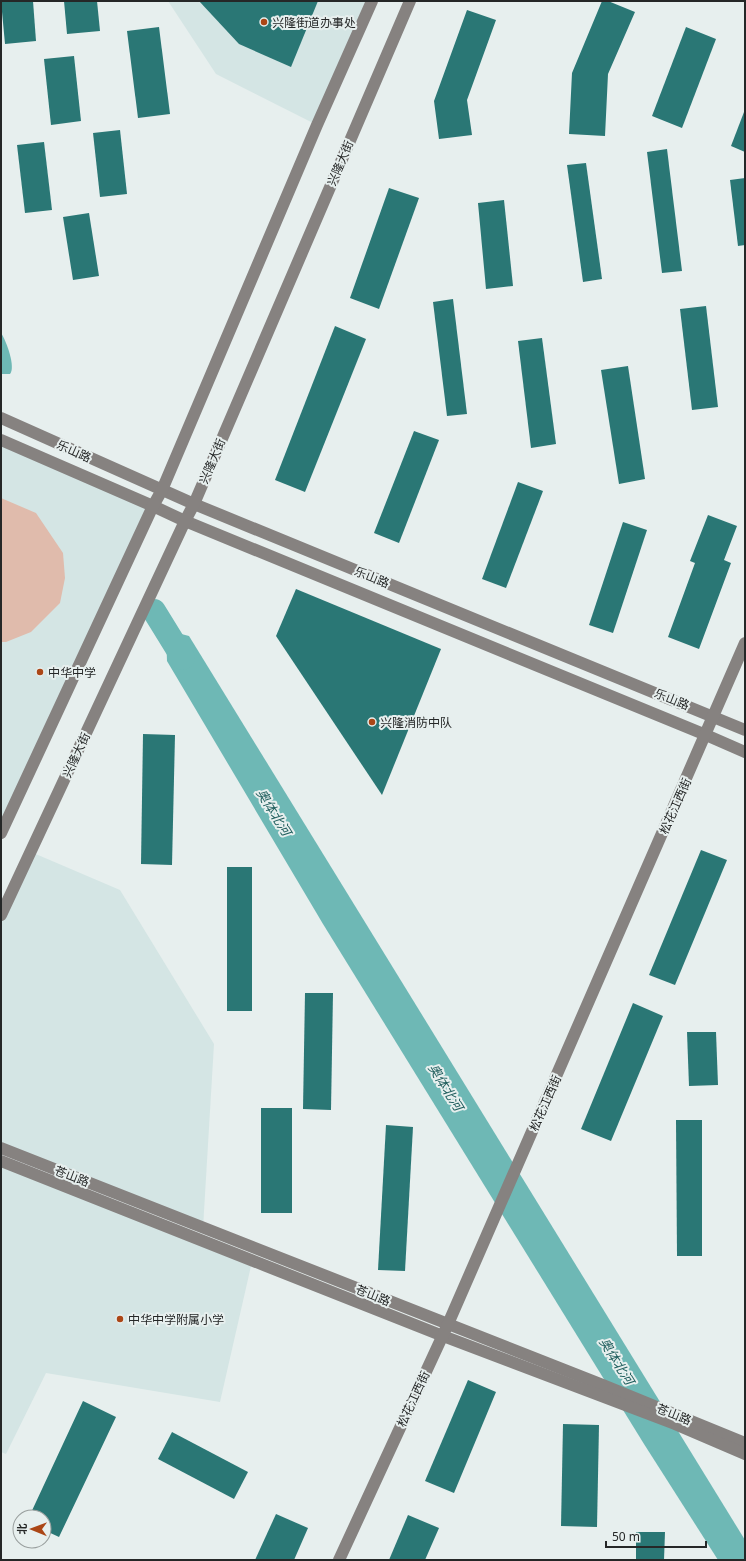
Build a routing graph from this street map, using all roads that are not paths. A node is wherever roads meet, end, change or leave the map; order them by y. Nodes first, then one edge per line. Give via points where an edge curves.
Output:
1 (372, 1) edge
2 (410, 1) edge
3 (1, 418) edge
4 (1, 440) edge
5 (162, 490) junction
6 (194, 504) junction
7 (152, 506) junction
8 (184, 522) junction
9 (745, 644) edge
10 (714, 717) junction
11 (745, 730) edge
12 (706, 734) junction
13 (745, 752) edge
14 (1, 833) edge
15 (1, 915) edge
16 (1, 1148) edge
17 (1, 1161) edge
18 (448, 1324) junction
19 (443, 1336) junction
20 (745, 1443) edge
21 (745, 1454) edge
22 (340, 1560) edge

1 - 5 street via 316,125
2 - 6 street, 兴隆大街
3 - 5 street, 乐山路
4 - 7 street, 乐山路
5 - 6 street, 乐山路
5 - 7 street
6 - 8 street, 兴隆大街
6 - 10 street, 乐山路
7 - 8 street, 乐山路
7 - 14 street
8 - 12 street, 乐山路
8 - 15 street, 兴隆大街
9 - 10 street, 松花江西街
10 - 11 street, 乐山路
10 - 12 street, 松花江西街
12 - 13 street, 乐山路
12 - 18 street, 松花江西街
16 - 18 street, 苍山路
17 - 19 street, 苍山路
18 - 19 street, 松花江西街
18 - 20 street, 苍山路
19 - 21 street, 苍山路 via 675,1424
19 - 22 street, 松花江西街

